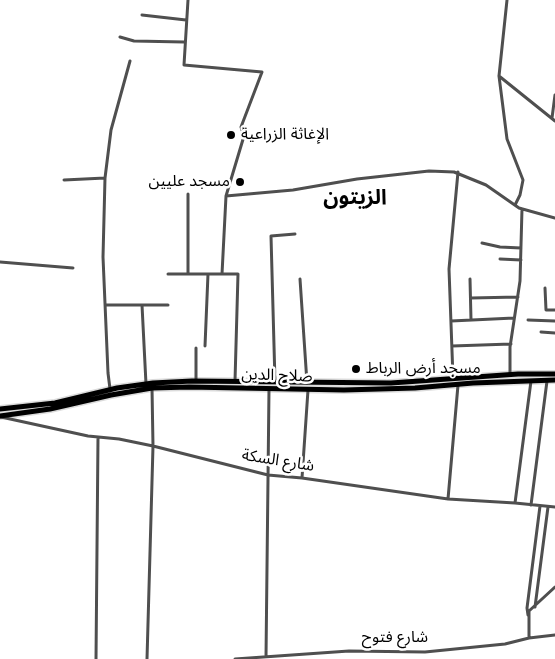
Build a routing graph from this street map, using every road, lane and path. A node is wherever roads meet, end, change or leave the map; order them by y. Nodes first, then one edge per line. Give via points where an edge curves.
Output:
1 (188, 0) edge
2 (507, 0) edge
3 (142, 15) dead end
4 (186, 20) junction
5 (120, 37) dead end
6 (184, 42) junction
7 (130, 60) dead end
8 (500, 76) junction
9 (555, 95) edge
10 (553, 120) edge
11 (458, 172) junction
12 (105, 178) junction
13 (64, 180) dead end
14 (188, 194) dead end
15 (226, 196) junction
16 (515, 205) junction
17 (522, 209) junction
18 (555, 218) edge
19 (295, 234) dead end
20 (482, 243) dead end
21 (521, 248) junction
22 (500, 259) dead end
23 (521, 260) junction
24 (0, 262) edge
25 (74, 268) dead end
26 (168, 274) dead end
27 (188, 274) junction
28 (208, 274) junction
29 (222, 274) junction
30 (300, 279) dead end
31 (470, 279) dead end
32 (546, 288) dead end
33 (518, 296) junction
34 (471, 298) junction
35 (106, 305) junction
36 (142, 305) junction
37 (168, 305) dead end
38 (555, 310) edge
39 (514, 318) junction
40 (471, 320) junction
41 (528, 320) dead end
42 (451, 321) junction
43 (555, 321) edge
44 (540, 332) dead end
45 (555, 334) edge
46 (511, 344) junction
47 (205, 346) dead end
48 (452, 346) junction
49 (196, 348) dead end
50 (555, 374) edge
51 (510, 375) junction
52 (452, 379) junction
53 (555, 380) edge
54 (196, 381) junction
55 (531, 381) junction
56 (547, 381) junction
57 (235, 382) junction
58 (275, 383) junction
59 (307, 383) junction
60 (146, 384) junction
61 (458, 385) junction
62 (152, 388) junction
63 (269, 389) junction
64 (110, 390) junction
65 (308, 390) junction
66 (0, 409) edge
67 (0, 417) edge
68 (98, 437) junction
69 (153, 446) junction
70 (268, 475) junction
71 (302, 478) junction
72 (448, 499) junction
73 (516, 503) junction
74 (531, 505) junction
75 (540, 506) junction
76 (548, 507) junction
77 (555, 507) edge
78 (555, 587) edge
79 (535, 606) junction
80 (528, 615) junction
81 (555, 636) edge
82 (529, 638) junction
83 (425, 652) junction
84 (266, 657) junction
85 (96, 659) edge
86 (147, 659) edge
87 (235, 659) edge
88 (424, 659) edge

1 - 4 street
2 - 8 street
3 - 4 street
4 - 6 street
5 - 6 street
6 - 15 street via 184,65 262,72 241,127 244,136
7 - 12 street via 111,130
8 - 10 street
8 - 16 street via 507,139 523,180
9 - 10 street
11 - 15 street via 429,171
11 - 16 street
11 - 42 street via 449,269
12 - 13 street
12 - 35 street via 103,257
14 - 27 street
15 - 29 street
16 - 17 street
17 - 18 street
17 - 21 street
19 - 58 street via 271,236
20 - 21 street
21 - 23 street
22 - 23 street
23 - 33 street
24 - 25 street
26 - 27 street
27 - 28 street
28 - 29 street
28 - 47 street
29 - 57 street via 238,274
30 - 59 street
31 - 34 street
32 - 38 street via 546,310
33 - 34 street
33 - 39 street
34 - 40 street
35 - 36 street
35 - 64 street
36 - 37 street
36 - 60 street
39 - 40 street
39 - 46 street
40 - 42 street
41 - 43 street
42 - 48 street
44 - 45 street
46 - 48 street
46 - 51 street
48 - 52 street
49 - 54 street
50 - 51 highway, صلاح الدين
51 - 52 highway, صلاح الدين
52 - 59 highway, صلاح الدين
53 - 56 highway, صلاح الدين
54 - 57 highway, صلاح الدين
54 - 60 highway, صلاح الدين
55 - 56 highway, صلاح الدين
55 - 61 highway, صلاح الدين
55 - 73 street
56 - 74 street
57 - 58 highway, صلاح الدين
58 - 59 highway, صلاح الدين
60 - 64 highway, صلاح الدين
61 - 65 highway, صلاح الدين
61 - 72 street
62 - 63 highway, صلاح الدين
62 - 67 highway, صلاح الدين
62 - 69 street
63 - 65 highway, صلاح الدين
63 - 70 street
64 - 66 highway, صلاح الدين via 55,403
65 - 71 street
67 - 68 street, شارع السكة
68 - 69 street, شارع السكة
68 - 85 street
69 - 70 street, شارع السكة
69 - 86 street
70 - 71 street, شارع السكة
70 - 84 street
71 - 72 street, شارع السكة
72 - 73 street, شارع السكة
73 - 74 street, شارع السكة
74 - 75 street, شارع السكة
75 - 76 street, شارع السكة
75 - 80 street
76 - 77 street, شارع السكة
76 - 79 street
78 - 79 street
79 - 80 street
80 - 82 street
81 - 82 street, شارع فتوح
82 - 83 street, شارع فتوح via 505,644
83 - 84 street, شارع فتوح via 349,651
83 - 88 street
84 - 87 street, شارع فتوح

